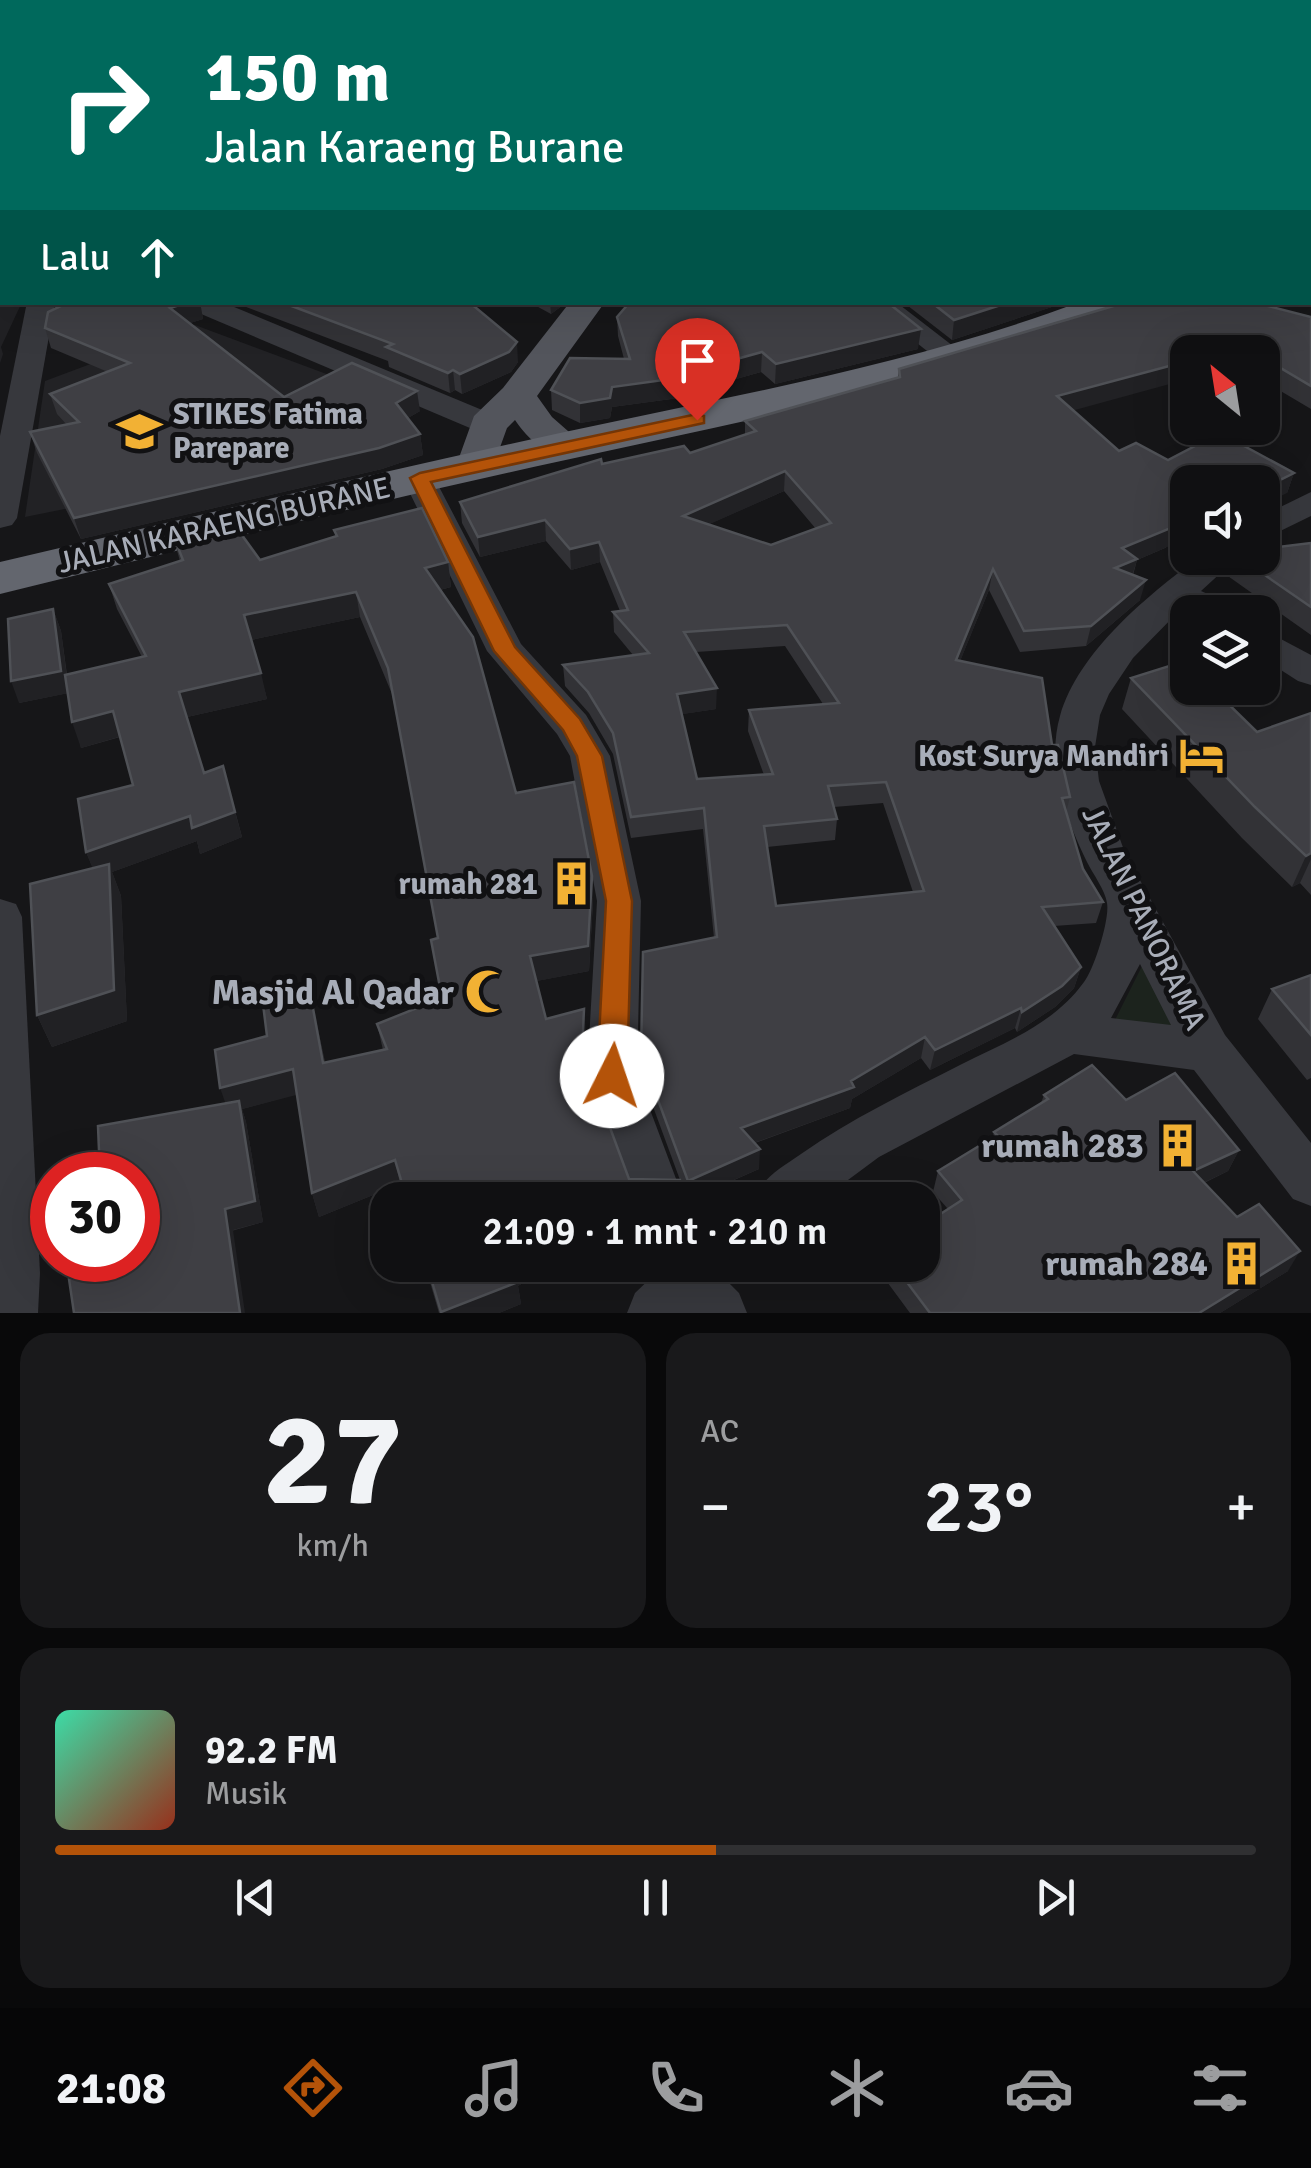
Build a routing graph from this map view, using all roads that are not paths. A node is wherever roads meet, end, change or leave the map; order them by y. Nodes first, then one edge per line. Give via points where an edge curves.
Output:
1 (40, 305) edge
2 (204, 305) edge
3 (586, 305) edge
4 (882, 305) edge
5 (1110, 305) edge
6 (950, 356) junction
7 (517, 396) junction
8 (482, 445) junction
9 (565, 446) junction
10 (5, 469) edge
11 (420, 478) junction
12 (1311, 502) edge
13 (0, 518) edge
14 (1280, 520) edge
15 (1199, 575) edge
16 (0, 578) edge
17 (1176, 593) junction
18 (1180, 595) edge
19 (1280, 652) edge
20 (1311, 672) edge
21 (1130, 904) junction
22 (0, 917) edge
23 (1069, 1033) junction
24 (1209, 1051) junction
25 (651, 1182) edge
26 (804, 1182) edge
27 (1311, 1182) edge
28 (10, 1313) edge

1 - 10 street
2 - 8 street
3 - 7 main road
4 - 6 street
5 - 6 highway, JALAN KARAENG BURANE
6 - 9 highway, JALAN KARAENG BURANE via 730,413
7 - 8 main road
7 - 9 main road
8 - 9 highway, JALAN KARAENG BURANE
8 - 11 highway, JALAN KARAENG BURANE
10 - 13 street
11 - 16 highway, JALAN KARAENG BURANE
11 - 25 street via 506,651 572,725 590,756 619,901 612,1076
12 - 14 street
15 - 17 street, JALAN PANORAMA
17 - 18 street
17 - 21 street, JALAN PANORAMA via 1100,678 1080,714 1074,752 1086,807
19 - 20 street
21 - 23 street via 1119,960 1102,995
21 - 24 street, JALAN PANORAMA
22 - 28 street
23 - 24 street
23 - 26 street via 861,1141
24 - 27 street, JALAN PANORAMA

